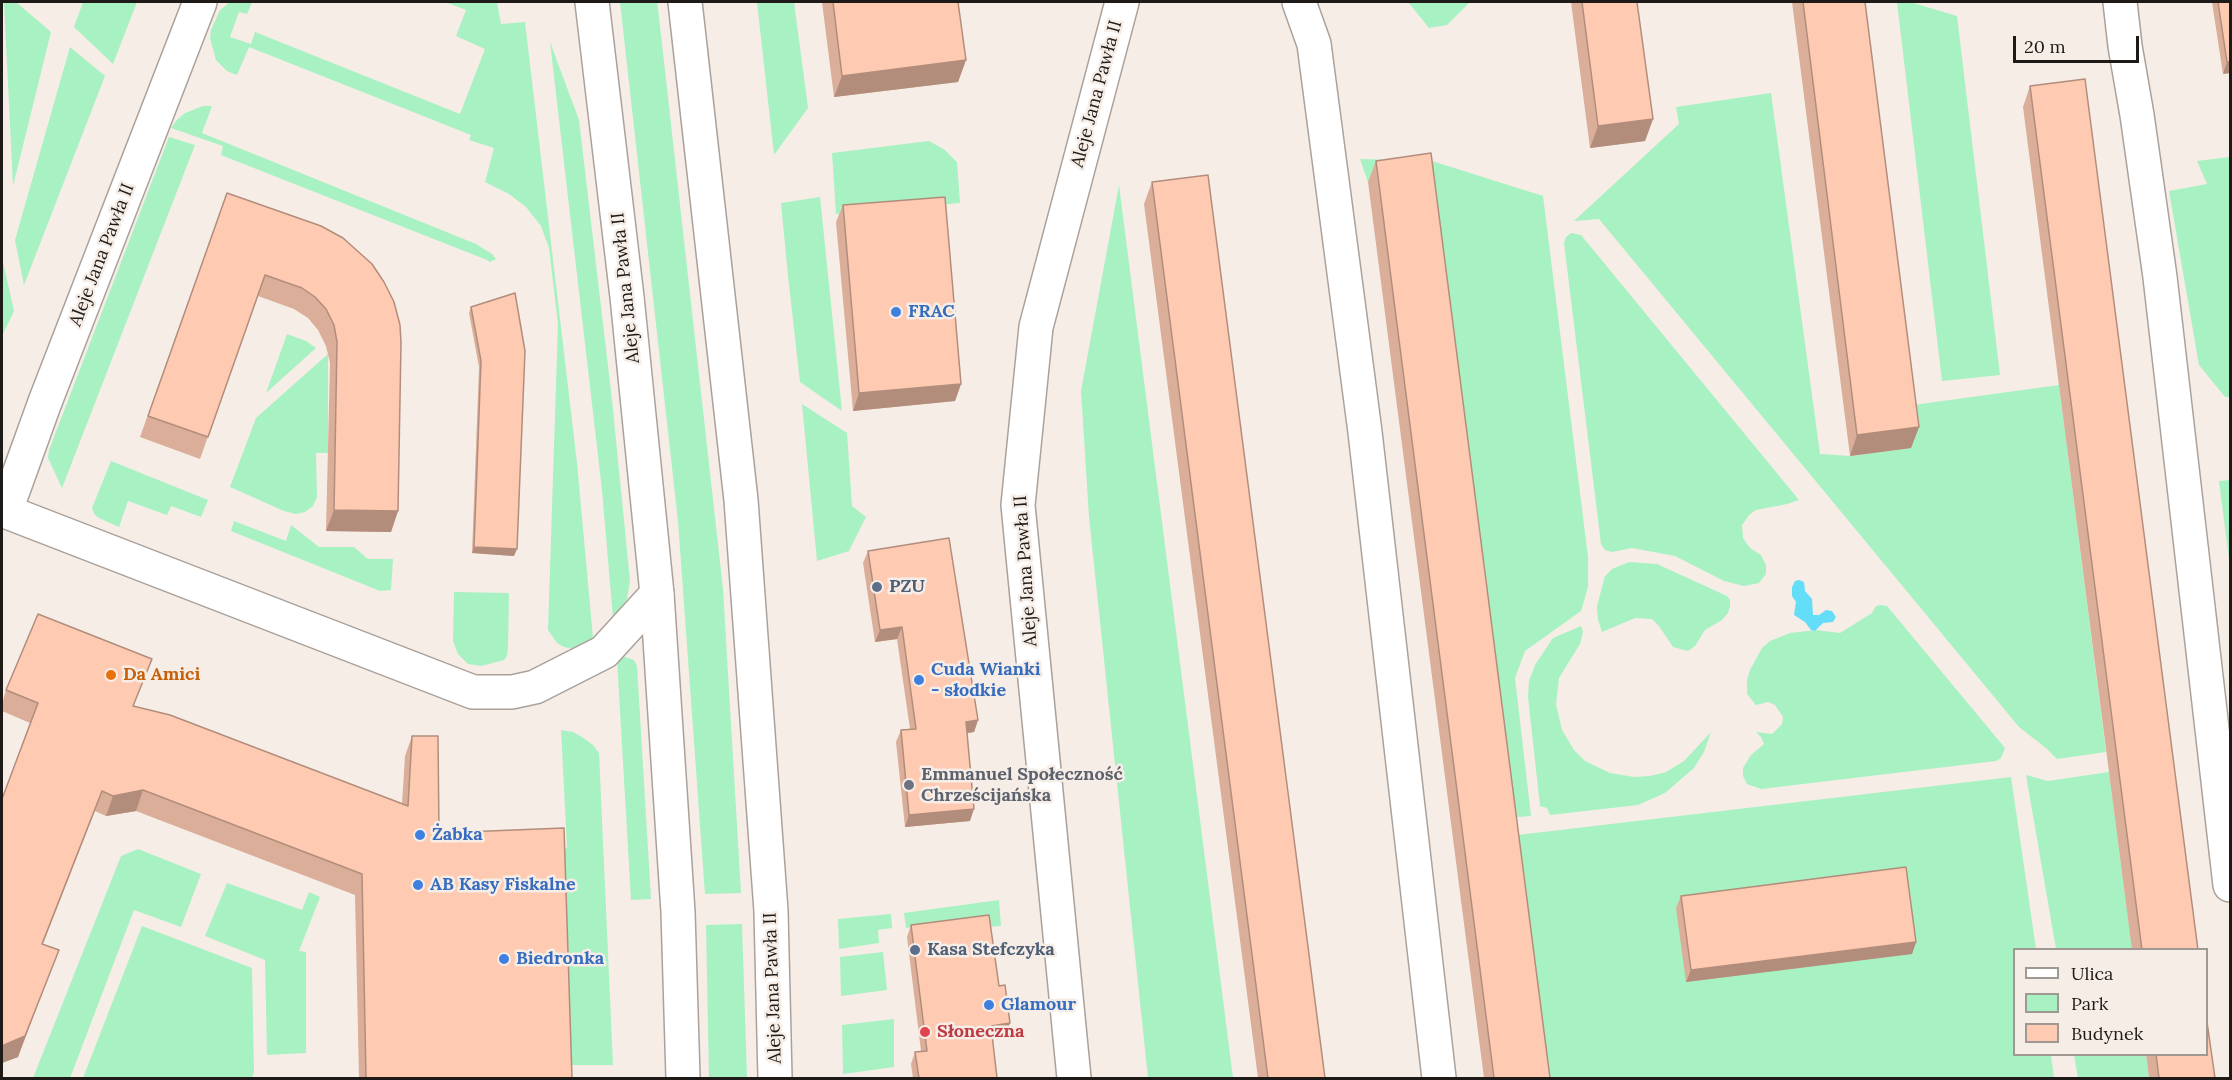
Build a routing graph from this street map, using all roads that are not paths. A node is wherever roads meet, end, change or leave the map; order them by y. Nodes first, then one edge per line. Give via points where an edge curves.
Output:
1 (200, 2) edge
2 (592, 2) edge
3 (685, 2) edge
4 (1122, 2) edge
5 (1299, 2) edge
6 (2120, 2) edge
7 (4, 510) edge
8 (657, 594) junction
9 (2230, 885) edge
10 (683, 1078) edge
11 (775, 1078) edge
12 (1074, 1078) edge
13 (1439, 1078) edge

1 - 7 street, Aleje Jana Pawła II
2 - 8 street, Aleje Jana Pawła II
3 - 11 street, Aleje Jana Pawła II via 741,500 771,910
4 - 12 street, Aleje Jana Pawła II via 1036,327 1018,505
5 - 13 street via 1314,44 1364,420
6 - 9 street via 2160,278
7 - 8 street via 473,692 512,692 535,687 604,652
8 - 10 street, Aleje Jana Pawła II via 678,912

